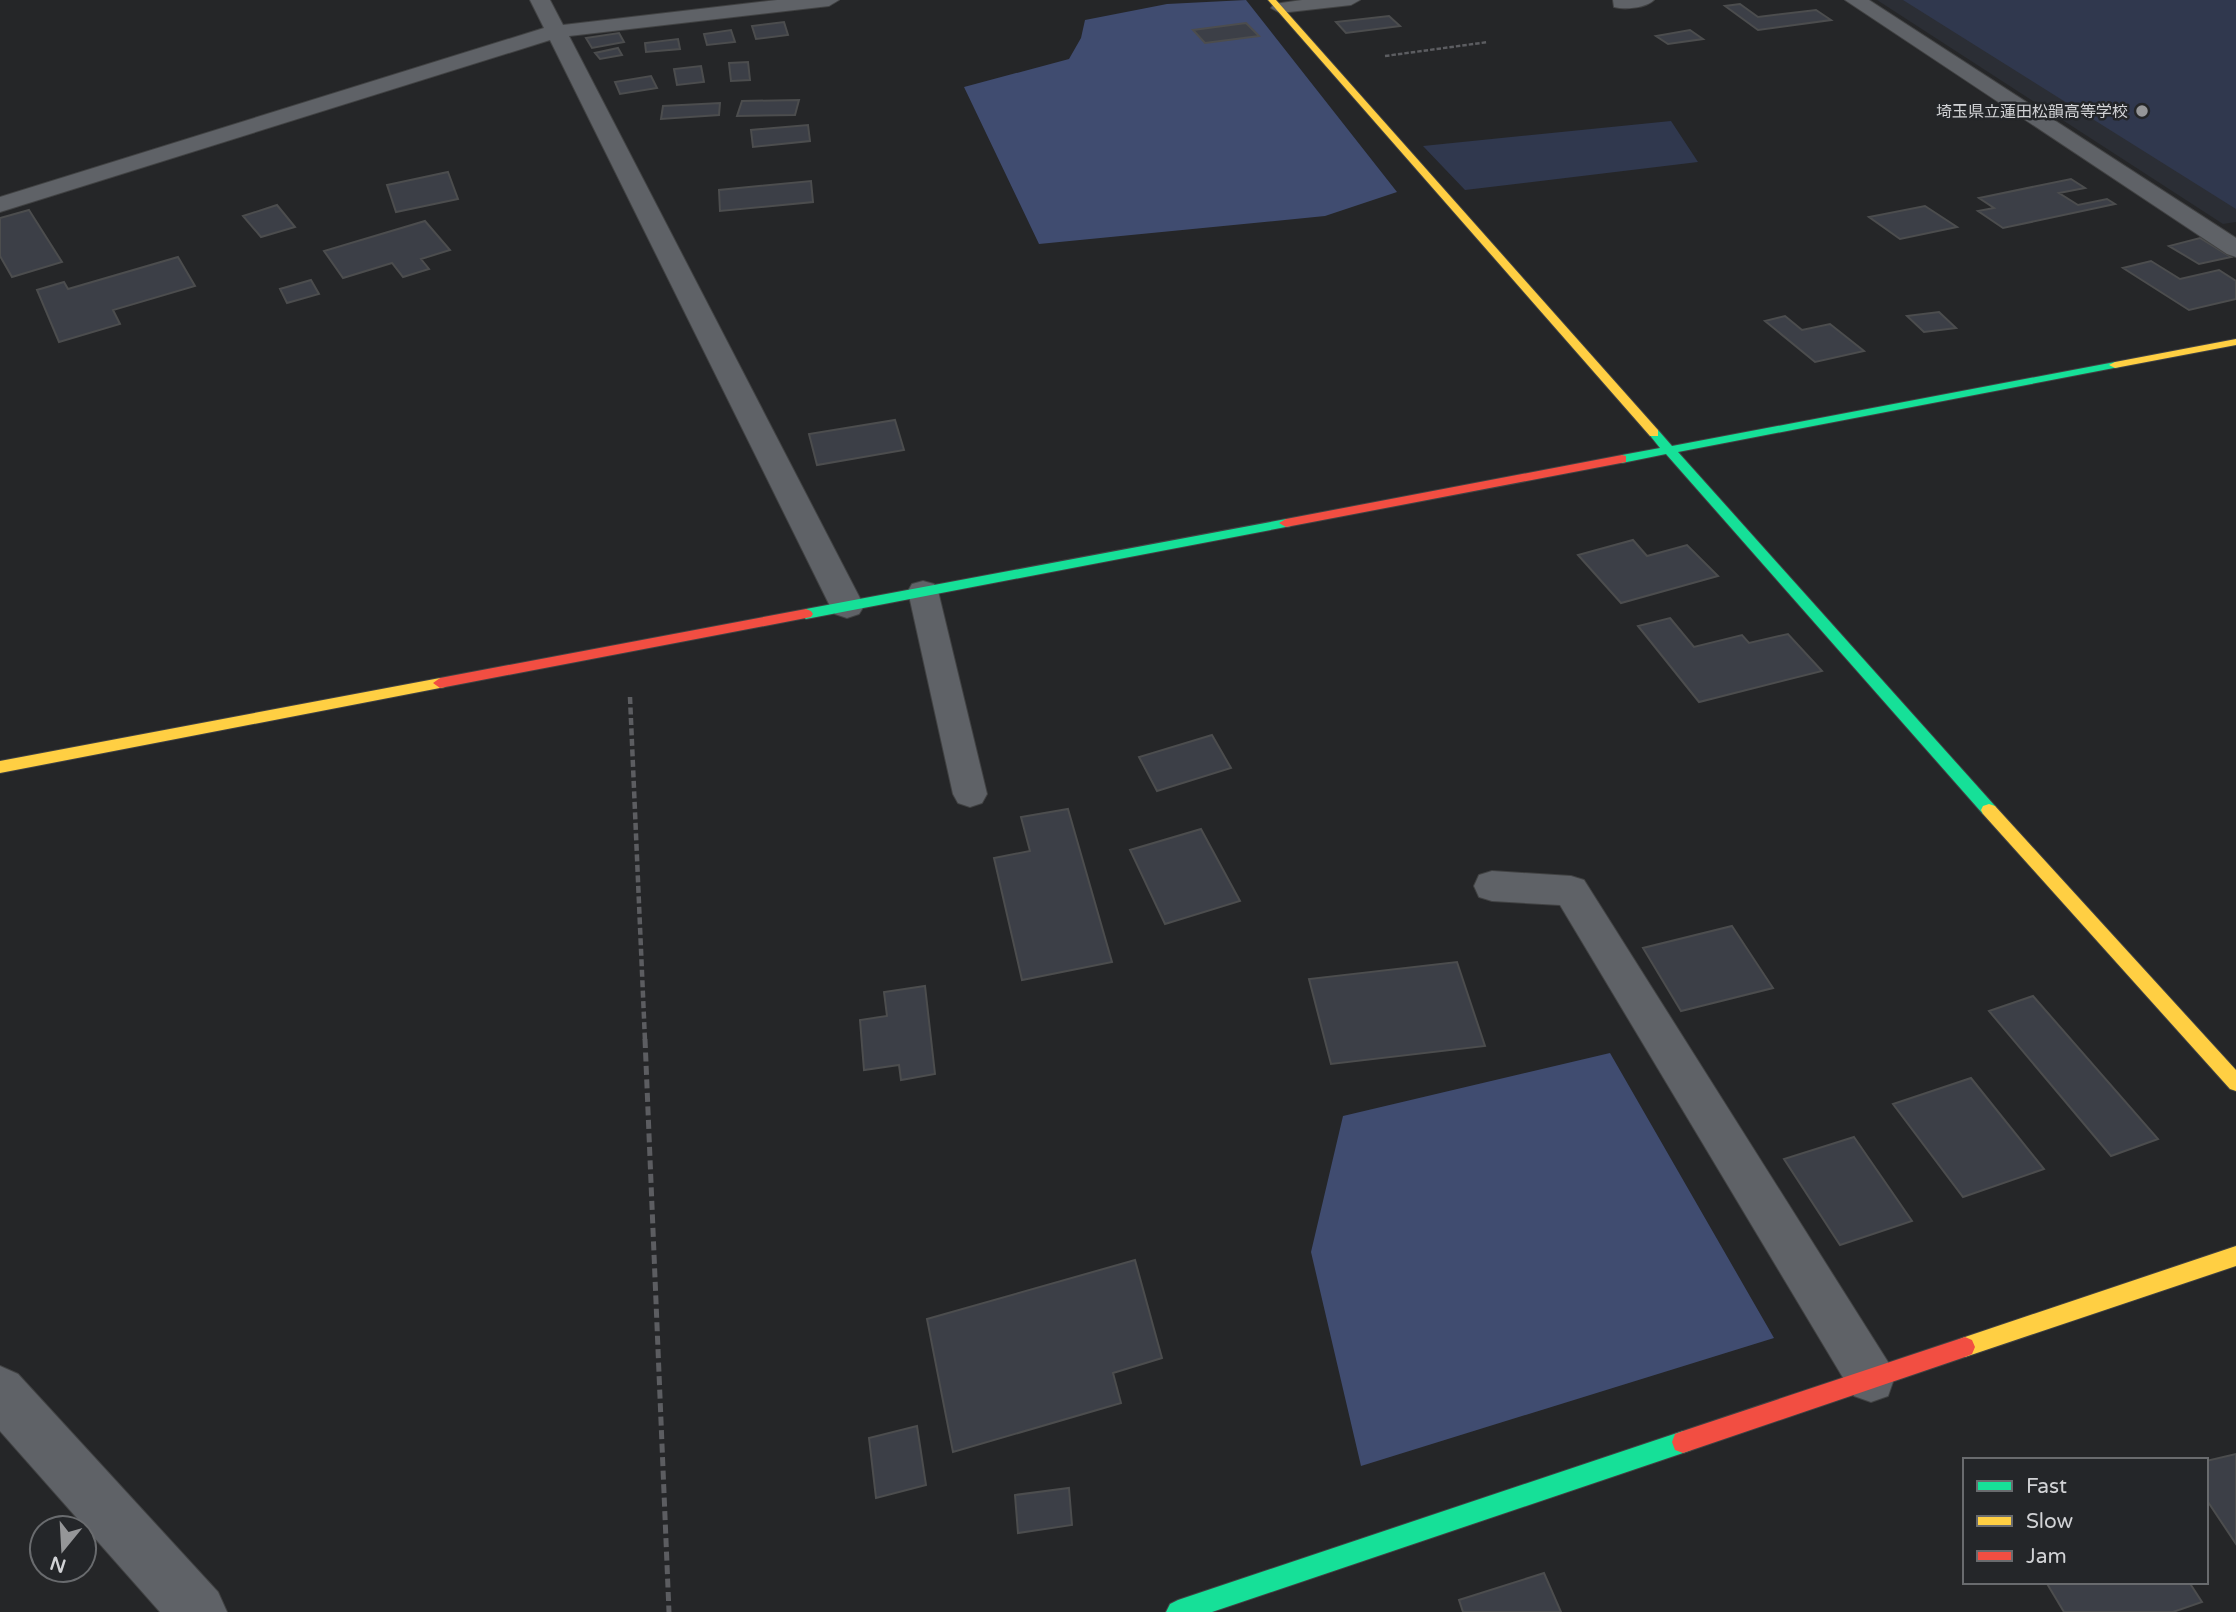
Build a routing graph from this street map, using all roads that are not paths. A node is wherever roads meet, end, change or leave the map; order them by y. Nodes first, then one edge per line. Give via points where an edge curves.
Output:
1 (540, 0) edge
2 (829, 0) edge
3 (1351, 0) edge
4 (1645, 0) edge
5 (1855, 0) edge
6 (1620, 3) dead end
7 (1276, 4) edge
8 (553, 32) junction
9 (0, 205) edge
10 (2236, 249) edge
11 (2236, 342) edge
12 (1670, 449) junction
13 (923, 591) junction
14 (847, 606) junction
15 (0, 767) edge
16 (970, 794) dead end
17 (1492, 886) dead end
18 (2236, 1083) edge
19 (2236, 1256) edge
20 (1871, 1379) junction
21 (0, 1392) edge
22 (198, 1612) edge
23 (1178, 1612) edge

1 - 8 street
2 - 8 street
3 - 7 lane
4 - 6 lane
5 - 10 street
7 - 12 street
8 - 9 street
8 - 14 street
11 - 12 street
12 - 13 street
12 - 18 street
13 - 14 street
13 - 16 lane
14 - 15 street
17 - 20 lane via 1571,891
19 - 20 street
20 - 23 street
21 - 22 street

